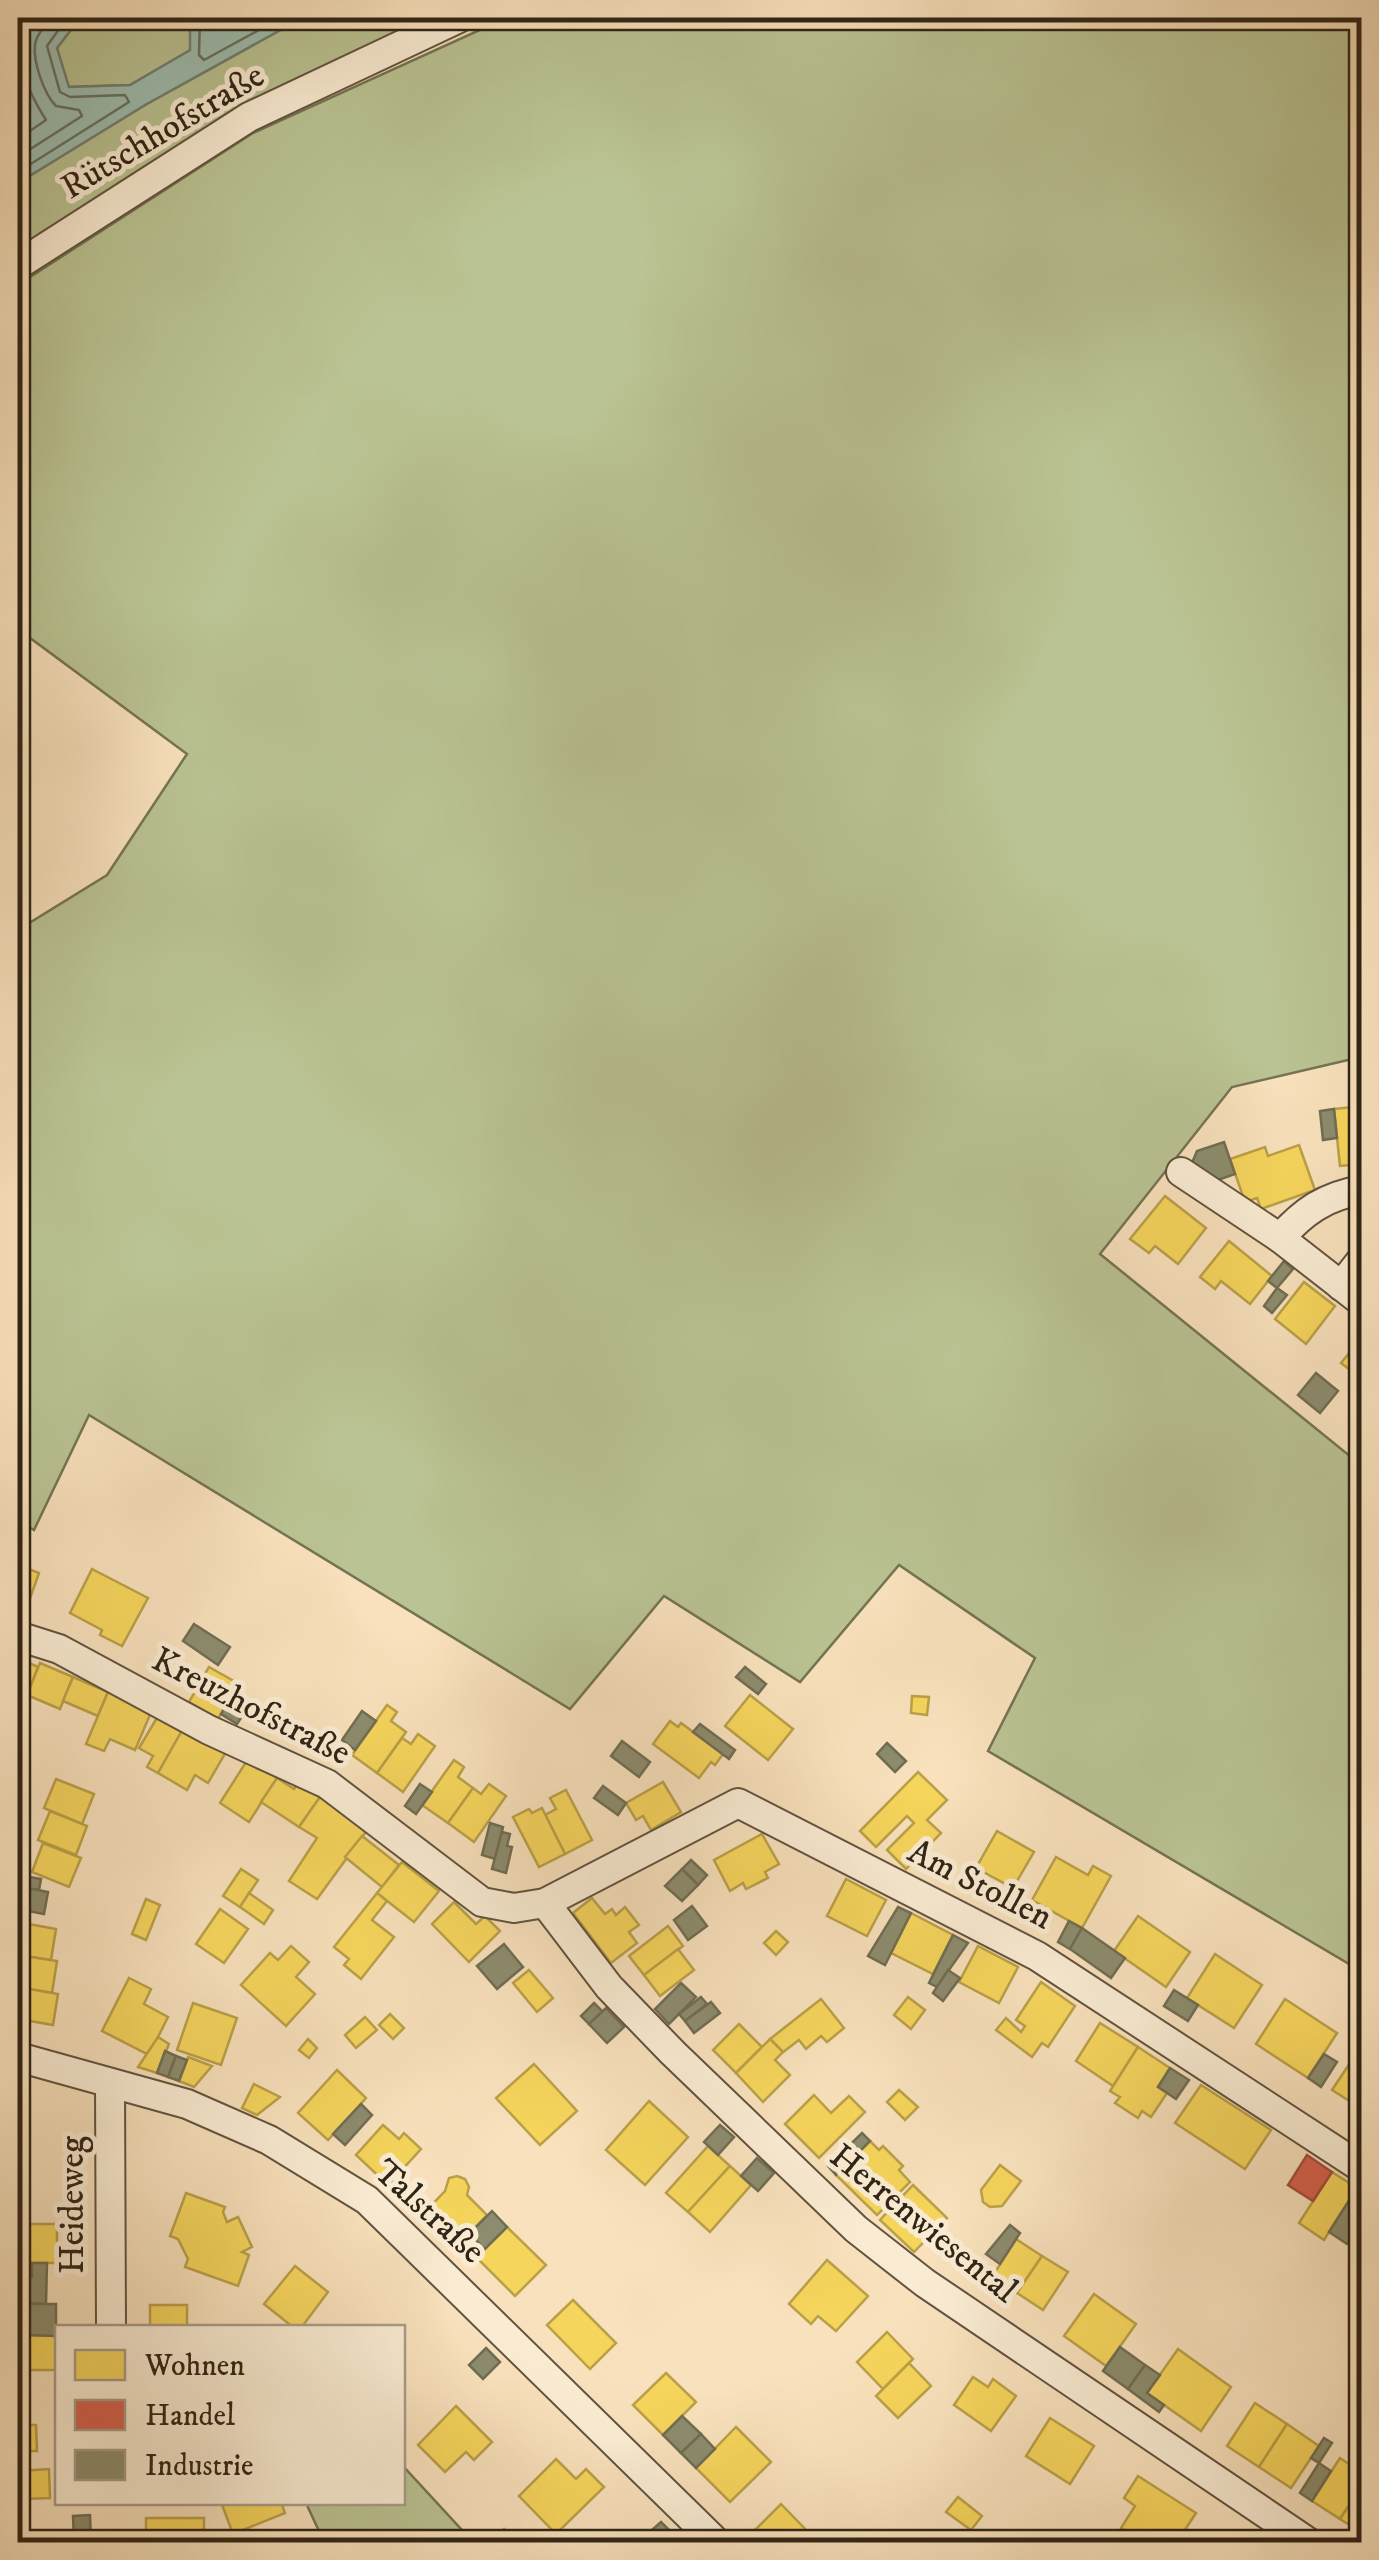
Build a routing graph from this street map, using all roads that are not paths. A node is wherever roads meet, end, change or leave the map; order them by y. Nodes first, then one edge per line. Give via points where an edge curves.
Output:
1 (459, 18) edge
2 (18, 265) edge
3 (1182, 1172) dead end
4 (1362, 1190) edge
5 (1280, 1238) junction
6 (1362, 1259) edge
7 (1351, 1294) edge
8 (18, 1636) edge
9 (545, 1903) junction
10 (18, 2058) edge
11 (110, 2082) junction
12 (1362, 2168) edge
13 (111, 2325) edge
14 (716, 2542) edge
15 (1308, 2542) edge

1 - 2 street, Rütschhofstraße via 249,117
3 - 5 street
4 - 5 street via 1303,1212
5 - 7 street
6 - 7 street
8 - 9 street, Kreuzhofstraße via 59,1649 327,1784 482,1902 514,1908
9 - 12 street, Am Stollen via 738,1803 1037,1956
9 - 15 street, Herrenwiesental via 609,1987 856,2229 925,2284
10 - 11 street, Talstraße
11 - 13 street, Heideweg
11 - 14 street, Talstraße via 188,2104 269,2140 368,2200

